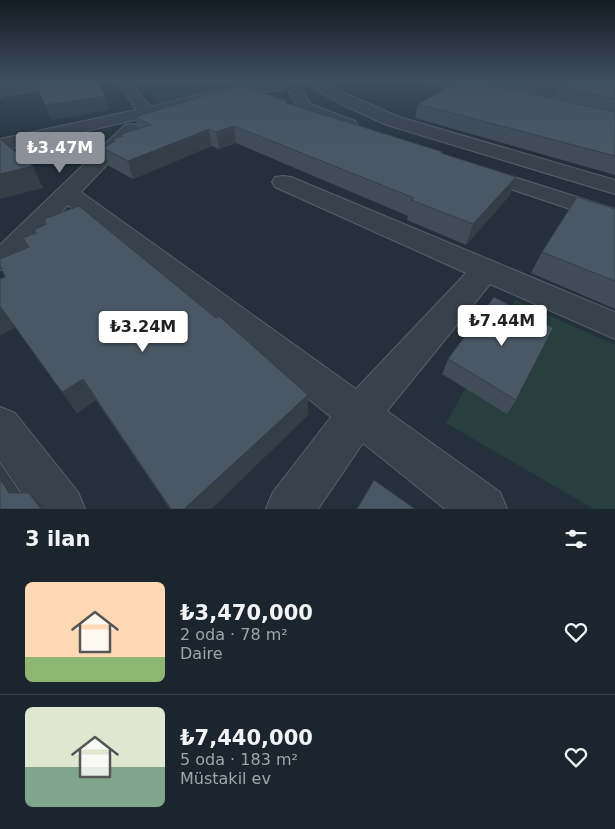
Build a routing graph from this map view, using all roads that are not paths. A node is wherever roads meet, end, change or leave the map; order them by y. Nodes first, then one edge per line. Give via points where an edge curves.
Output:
1 (139, 104) edge
2 (189, 104) edge
3 (303, 104) edge
4 (352, 104) edge
5 (539, 104) edge
6 (554, 107) edge
7 (146, 114) junction
8 (380, 136) edge
9 (0, 145) edge
10 (464, 167) edge
11 (283, 182) dead end
12 (615, 187) edge
13 (68, 193) junction
14 (615, 217) edge
15 (38, 223) junction
16 (0, 233) edge
17 (0, 262) edge
18 (485, 270) junction
19 (615, 326) edge
20 (358, 414) junction
21 (0, 427) edge
22 (61, 509) edge
23 (290, 509) edge
24 (483, 509) edge

1 - 7 street
2 - 7 street
3 - 8 street via 325,117
4 - 12 street via 402,124
5 - 6 street
7 - 9 street
7 - 13 street
10 - 14 street
11 - 18 street
13 - 15 street
13 - 20 street
15 - 16 street
15 - 17 street
18 - 19 street
18 - 20 street
20 - 23 street
20 - 24 street
21 - 22 street

